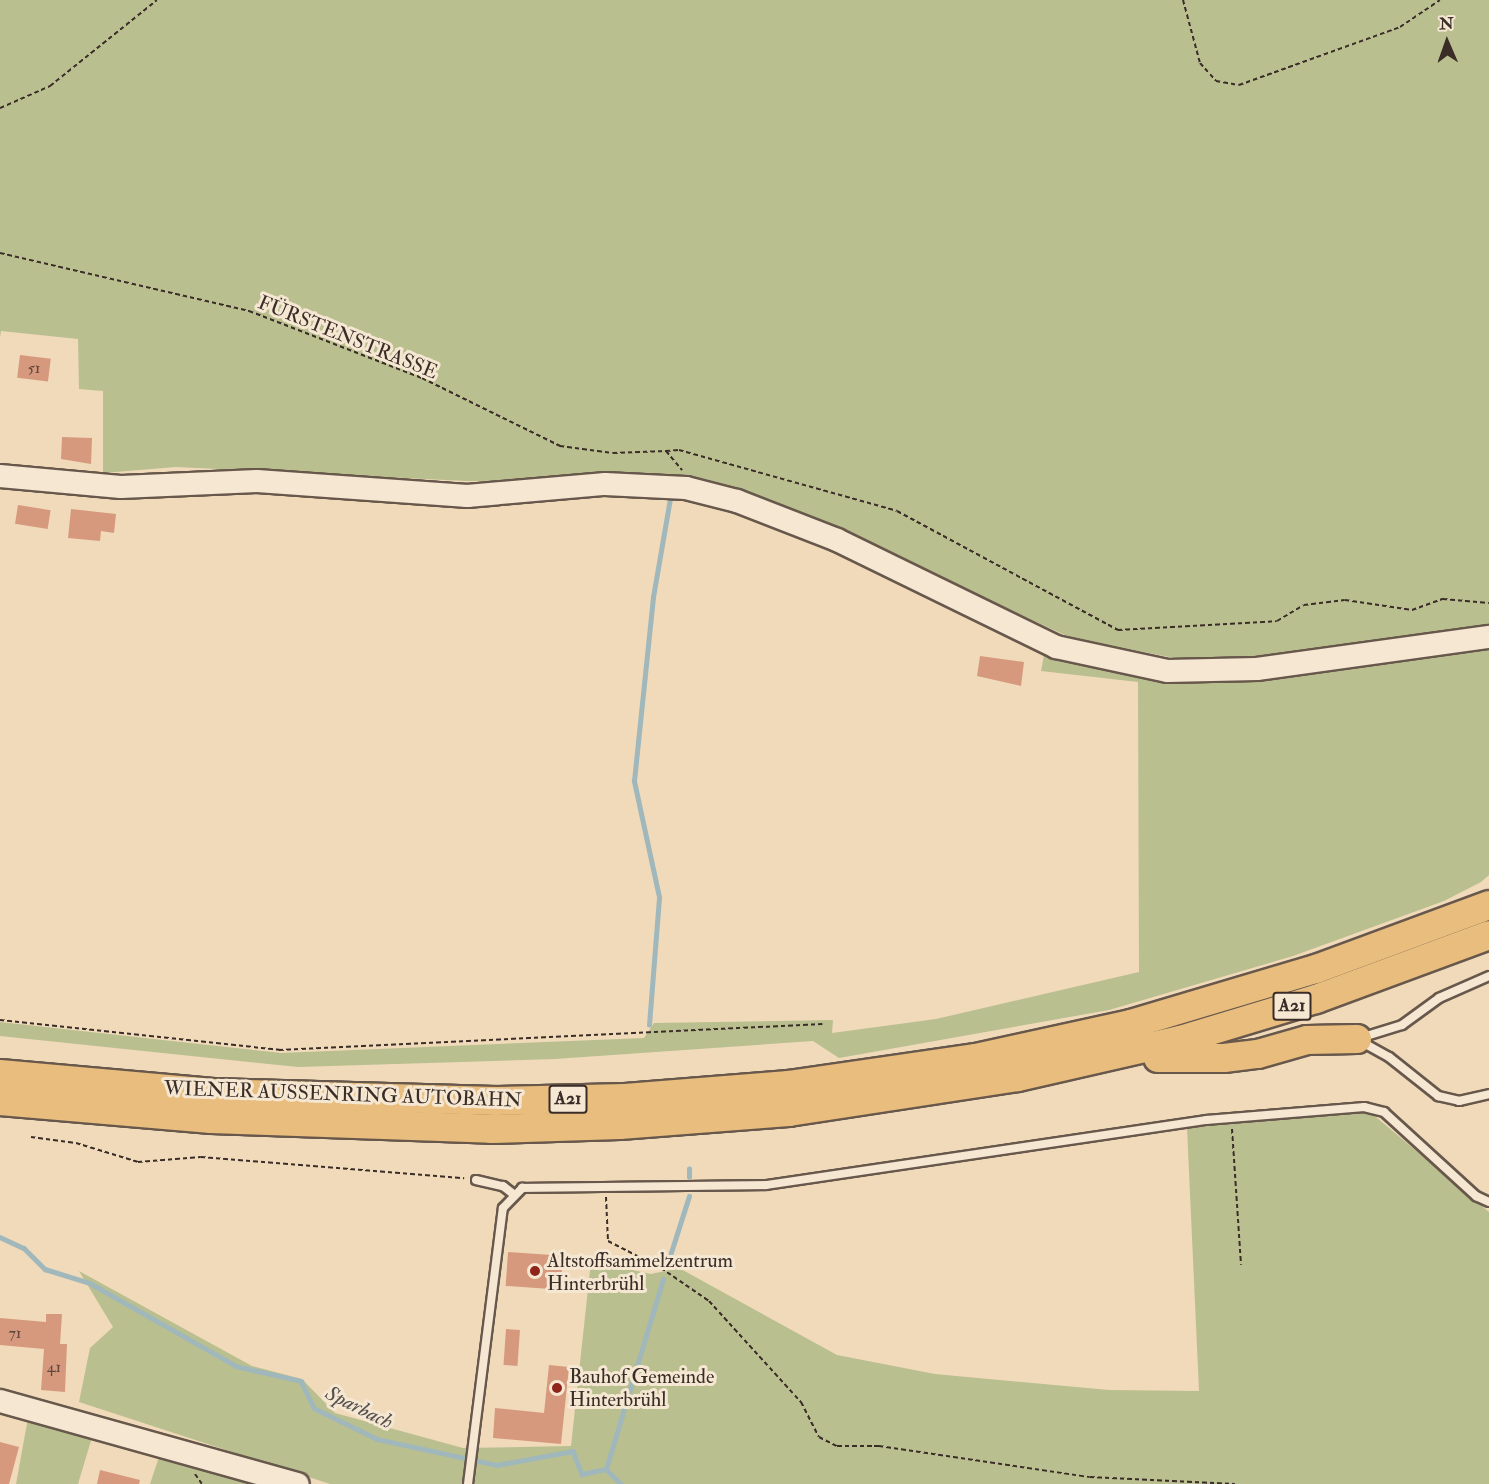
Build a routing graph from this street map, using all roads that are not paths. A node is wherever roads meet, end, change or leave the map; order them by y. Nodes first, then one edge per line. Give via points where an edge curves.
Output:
1 (0, 476) edge
2 (1489, 637) edge
3 (1489, 890) edge
4 (1489, 906) edge
5 (1456, 918) junction
6 (1489, 935) edge
7 (1489, 976) edge
8 (1357, 1039) junction
9 (1090, 1062) junction
10 (0, 1074) edge
11 (1489, 1094) edge
12 (0, 1101) edge
13 (476, 1180) road end
14 (512, 1193) junction
15 (1489, 1202) edge
16 (0, 1401) edge
17 (468, 1481) edge
18 (298, 1484) edge

1 - 2 street via 121,487 257,481 467,496 605,484 686,488 737,501 837,540 1056,647 1167,671 1257,669
3 - 5 highway
4 - 5 highway, WIENER AUSSENRING AUTOBAHN / A21
5 - 10 highway, WIENER AUSSENRING AUTOBAHN / A21 via 1316,969 1131,1024 976,1058 788,1085 625,1098 485,1101 213,1093
6 - 9 highway, WIENER AUSSENRING AUTOBAHN / A21 via 1316,999
7 - 8 lane via 1439,998 1402,1025
8 - 9 highway via 1307,1040 1258,1054 1224,1058
8 - 11 lane via 1389,1057 1438,1096 1459,1101
9 - 12 highway, WIENER AUSSENRING AUTOBAHN / A21 via 905,1098 620,1125 336,1126
13 - 14 lane via 503,1186
14 - 15 lane via 531,1186 766,1185 1231,1117 1375,1108 1393,1119 1476,1196
14 - 17 lane via 503,1208
16 - 18 street

